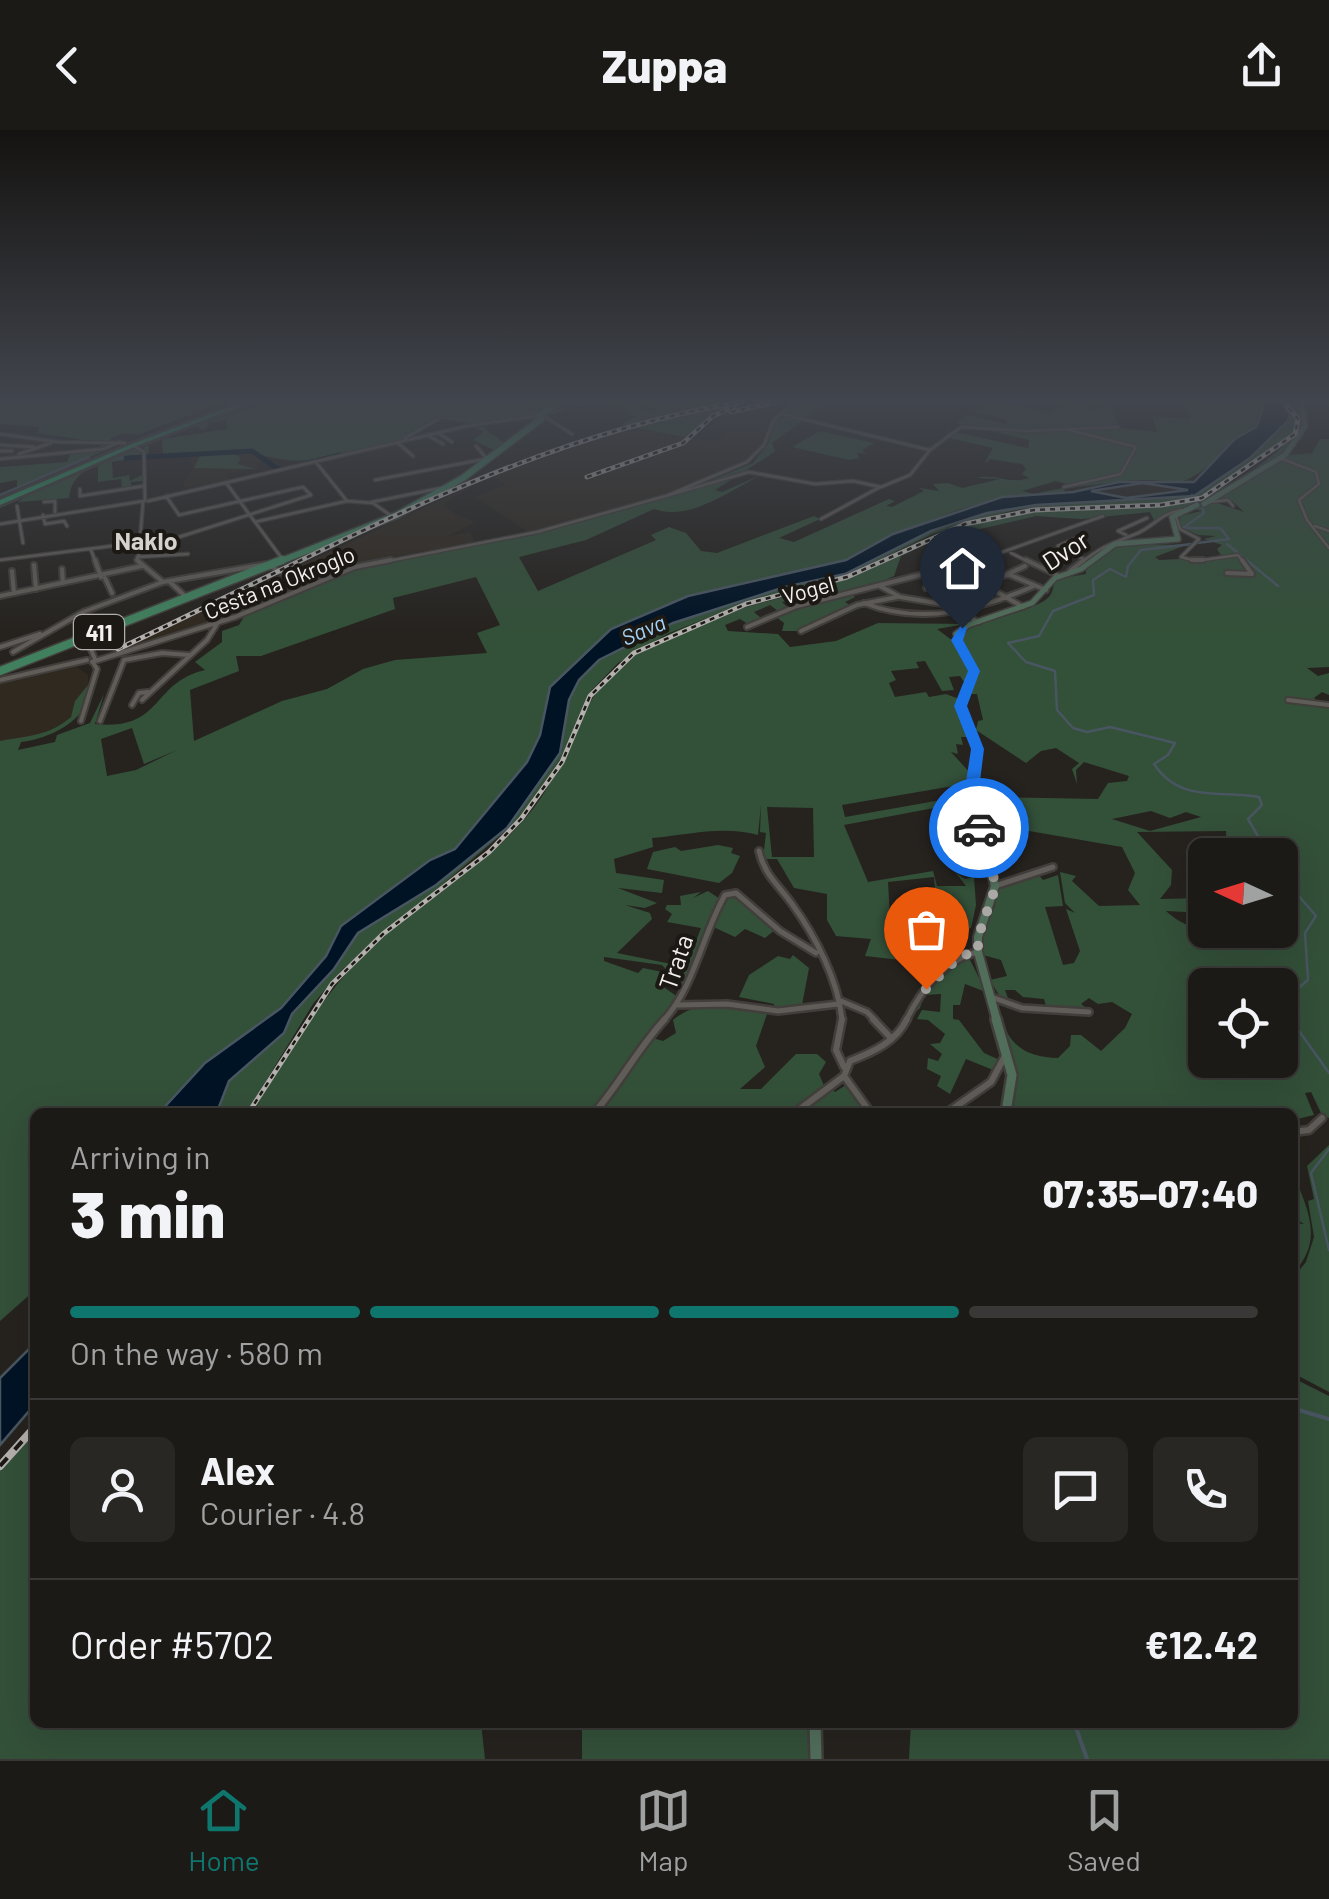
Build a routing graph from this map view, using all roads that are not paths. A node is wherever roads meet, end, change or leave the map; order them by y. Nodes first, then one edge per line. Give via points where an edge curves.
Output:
1 (54, 478) edge
2 (144, 478) edge
3 (250, 478) edge
4 (329, 478) edge
5 (387, 478) edge
6 (459, 478) edge
7 (709, 478) edge
8 (726, 478) edge
9 (781, 478) edge
10 (902, 478) edge
11 (1103, 478) edge
12 (1246, 478) edge
13 (1318, 478) edge
14 (376, 480) dead end
15 (226, 484) junction
16 (96, 486) dead end
17 (144, 486) junction
18 (447, 486) junction
19 (880, 486) junction
20 (1064, 487) dead end
21 (80, 489) dead end
22 (96, 493) junction
23 (166, 496) junction
24 (666, 496) junction
25 (91, 497) dead end
26 (80, 500) dead end
27 (0, 501) edge
28 (348, 501) junction
29 (44, 502) dead end
30 (145, 502) junction
31 (240, 502) junction
32 (372, 502) junction
33 (1204, 504) junction
34 (16, 506) dead end
35 (1233, 506) dead end
36 (92, 508) junction
37 (82, 509) junction
38 (1178, 511) junction
39 (55, 512) junction
40 (43, 515) junction
41 (84, 515) dead end
42 (250, 516) junction
43 (392, 516) junction
44 (1103, 516) dead end
45 (1147, 518) dead end
46 (822, 519) dead end
47 (22, 520) junction
48 (255, 522) junction
49 (0, 524) edge
50 (45, 524) junction
51 (1312, 525) junction
52 (67, 526) dead end
53 (1329, 531) edge
54 (45, 532) dead end
55 (1126, 536) junction
56 (1079, 537) dead end
57 (23, 543) dead end
58 (140, 543) junction
59 (1329, 548) edge
60 (91, 550) junction
61 (1011, 553) dead end
62 (188, 554) dead end
63 (137, 557) junction
64 (0, 560) edge
65 (1084, 560) junction
66 (273, 563) junction
67 (34, 565) dead end
68 (142, 566) junction
69 (1025, 566) dead end
70 (956, 568) junction
71 (62, 569) dead end
72 (12, 571) dead end
73 (964, 573) junction
74 (1227, 573) dead end
75 (1008, 574) junction
76 (1060, 576) junction
77 (103, 577) junction
78 (167, 582) junction
79 (63, 583) junction
80 (305, 585) junction
81 (984, 585) junction
82 (880, 586) junction
83 (1034, 586) junction
84 (926, 588) dead end
85 (36, 589) junction
86 (1046, 590) junction
87 (112, 593) dead end
88 (14, 594) junction
89 (0, 596) edge
90 (900, 597) junction
91 (188, 598) junction
92 (1008, 598) junction
93 (864, 603) junction
94 (942, 604) junction
95 (1023, 607) junction
96 (954, 610) junction
97 (74, 616) junction
98 (967, 621) junction
99 (216, 624) junction
100 (747, 627) dead end
101 (801, 631) dead end
102 (46, 633) junction
103 (82, 635) dead end
104 (87, 640) dead end
105 (0, 646) edge
106 (13, 652) dead end
107 (189, 655) junction
108 (109, 658) junction
109 (124, 660) junction
110 (90, 661) junction
111 (0, 671) edge
112 (0, 680) edge
113 (148, 692) junction
114 (142, 700) dead end
115 (1288, 700) dead end
116 (132, 705) dead end
117 (1329, 705) edge
118 (100, 720) dead end
119 (82, 721) dead end
120 (759, 852) dead end
121 (1053, 868) dead end
122 (996, 886) junction
123 (816, 952) junction
124 (978, 952) junction
125 (994, 998) junction
126 (840, 1003) junction
127 (678, 1005) junction
128 (1089, 1012) dead end
129 (891, 1038) junction
130 (1006, 1053) junction
131 (844, 1066) junction
132 (844, 1076) junction
133 (599, 1108) edge
134 (801, 1108) edge
135 (867, 1108) edge
136 (954, 1108) edge
137 (1007, 1108) edge
138 (1322, 1118) dead end
139 (1298, 1131) edge
140 (815, 1728) edge
141 (816, 1759) edge

1 - 27 highway
2 - 17 street
3 - 15 street
4 - 28 street
5 - 14 street
6 - 18 main road, 411
7 - 24 street, Cesta na Okroglo
8 - 24 street
9 - 19 street
10 - 19 street
11 - 20 street
12 - 33 street
13 - 51 street via 1320,484 1298,500
15 - 23 street
15 - 31 street
16 - 22 street
17 - 22 street
17 - 30 street
18 - 32 street
18 - 43 main road, 411
19 - 46 street
21 - 22 street via 80,496
23 - 30 street
23 - 31 street via 179,515
24 - 80 street, Cesta na Okroglo via 538,532 371,562
25 - 36 street
26 - 37 street
28 - 32 street
28 - 48 street
29 - 39 street via 55,500
30 - 36 street
30 - 58 street
31 - 42 street
31 - 42 street via 303,487 310,497
32 - 43 street
33 - 35 street via 1228,500
33 - 38 street
34 - 47 street
36 - 37 street
37 - 39 street
37 - 41 street
38 - 55 street
38 - 74 street via 1178,526 1200,539 1180,557 1235,554 1252,574
38 - 76 street, Dvor via 1172,521 1178,539 1122,542
39 - 40 street
40 - 47 street
40 - 50 street
42 - 48 street
42 - 58 street
43 - 66 main road, 411
44 - 70 street, Vogel via 1046,530
45 - 55 street via 1118,531
47 - 49 street
47 - 57 street
48 - 66 street
50 - 52 street
50 - 54 street
51 - 53 street
51 - 59 street
55 - 65 street
56 - 65 street via 1058,546
58 - 60 street
58 - 63 street
60 - 64 street
60 - 77 street
61 - 76 street
62 - 63 street
63 - 68 street
65 - 76 street
66 - 78 street
66 - 80 street
66 - 91 main road, 411
67 - 85 street
68 - 77 street
68 - 78 street
69 - 75 street
70 - 73 street
70 - 82 street, Vogel
71 - 79 street
72 - 88 street
73 - 81 street
73 - 84 street
75 - 81 street
75 - 83 street
76 - 86 street, Dvor
77 - 79 street
77 - 87 street
78 - 91 street
78 - 97 street
79 - 85 street
80 - 99 street, Cesta na Okroglo
81 - 92 street
81 - 94 street
82 - 90 street
82 - 100 street, Vogel via 801,605
83 - 86 street
83 - 92 street
85 - 88 street
86 - 95 street, Dvor
88 - 89 street
90 - 93 street, Vogel
90 - 94 street
91 - 111 main road, 411
92 - 95 street
92 - 96 street
93 - 96 street via 891,616
93 - 101 street, Vogel
94 - 96 street
95 - 98 street, Dvor
96 - 98 street
97 - 102 street
97 - 103 street
98 - 122 street via 956,634 974,671 960,706 978,749 972,794
99 - 107 street via 213,636
99 - 108 street, Cesta na Okroglo
102 - 105 street
102 - 106 street
104 - 110 street
107 - 109 street
107 - 113 street
108 - 109 street
108 - 110 street, Cesta na Okroglo
109 - 118 street
110 - 112 street, Cesta na Okroglo
110 - 119 street via 98,669
113 - 114 street
113 - 116 street
115 - 117 street
120 - 123 street via 764,873 793,905
121 - 122 street
122 - 124 street
123 - 126 street via 830,966
123 - 127 street, Trata via 730,892 708,925
124 - 125 street
124 - 129 street via 960,956 918,996 907,1025
125 - 128 street via 1022,1008
125 - 130 street via 994,1022
126 - 127 street, Trata via 778,1011
126 - 129 street via 867,1012
126 - 131 street via 836,1050
127 - 133 street via 637,1049
129 - 131 street
130 - 136 street via 991,1082
130 - 137 street via 1012,1075
131 - 132 street
132 - 134 street
132 - 135 street
138 - 139 street
140 - 141 street

